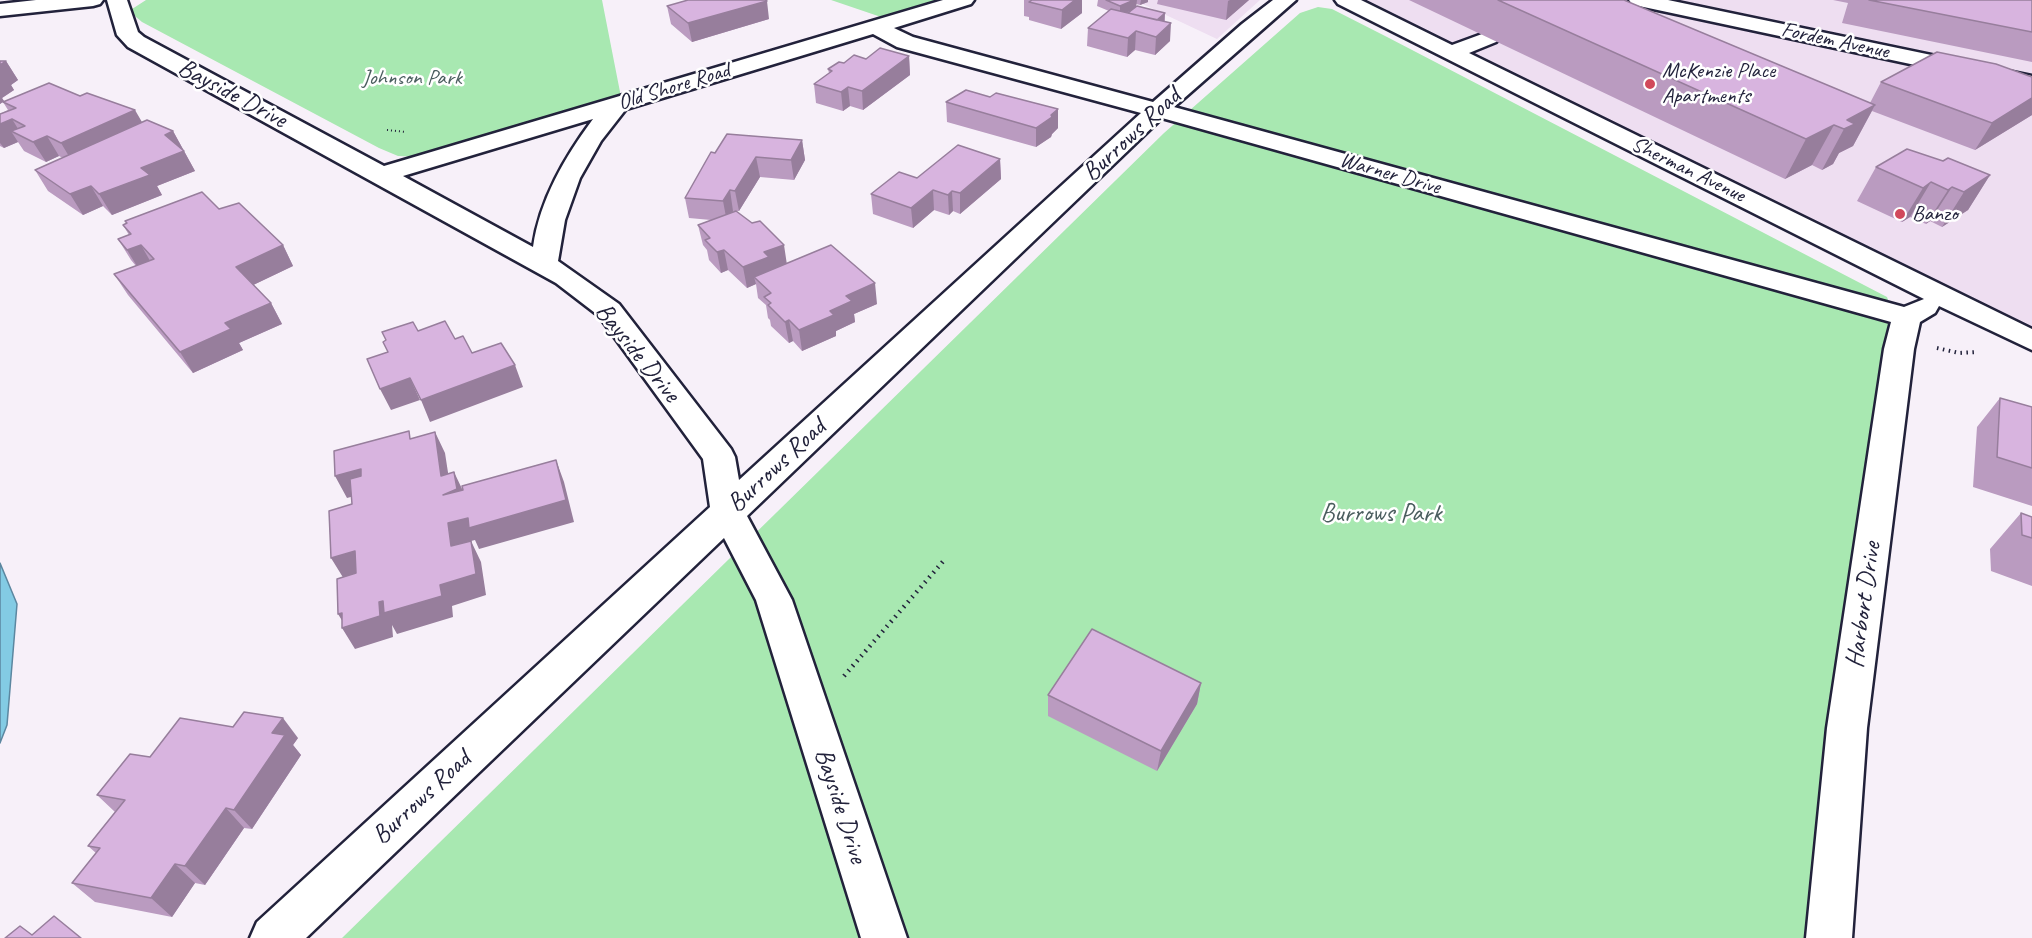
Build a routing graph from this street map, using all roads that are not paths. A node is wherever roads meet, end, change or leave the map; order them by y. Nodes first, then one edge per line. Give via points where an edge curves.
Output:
1 (93, 0) edge
2 (117, 0) edge
3 (964, 0) edge
4 (1286, 0) edge
5 (1345, 0) edge
6 (1639, 0) edge
7 (0, 10) edge
8 (1700, 13) junction
9 (876, 27) junction
10 (1691, 34) edge
11 (1489, 38) dead end
12 (1450, 53) junction
13 (2032, 83) edge
14 (618, 104) junction
15 (1158, 110) junction
16 (384, 174) junction
17 (544, 265) junction
18 (1945, 297) junction
19 (1907, 317) junction
20 (2032, 341) edge
21 (728, 512) junction
22 (273, 938) edge
23 (884, 938) edge
24 (1829, 938) edge

1 - 7 street
2 - 16 street, Bayside Drive via 128,35 136,42
3 - 9 street, Old Shore Road
4 - 15 street, Burrows Road
5 - 12 street, Sherman Avenue
6 - 8 street, Fordem Avenue
8 - 10 street
8 - 13 street, Fordem Avenue
9 - 14 street, Old Shore Road
9 - 15 street, Warner Drive via 904,42
11 - 12 street
12 - 18 street, Sherman Avenue
14 - 16 street, Old Shore Road
14 - 17 street via 596,129 565,185 546,233
15 - 19 street, Warner Drive
15 - 21 street, Burrows Road
16 - 17 street, Bayside Drive
17 - 21 street, Bayside Drive via 609,310 719,457
18 - 19 street
18 - 20 street, Sherman Avenue
19 - 24 street, Harbort Drive via 1899,349 1847,728
21 - 22 street, Burrows Road
21 - 23 street, Bayside Drive via 774,600

